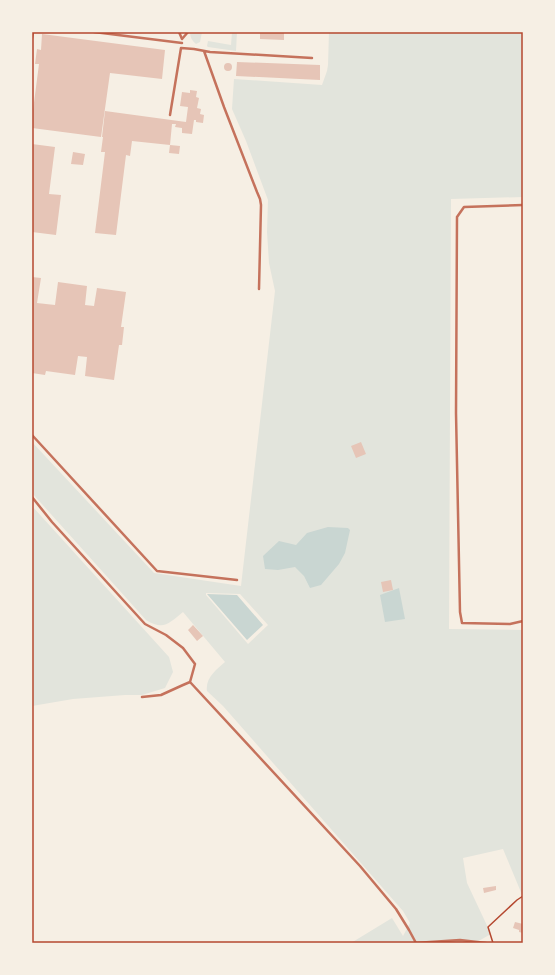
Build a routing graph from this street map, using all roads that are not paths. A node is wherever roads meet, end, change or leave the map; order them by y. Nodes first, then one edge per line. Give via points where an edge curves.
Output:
1 (33, 32) edge
2 (94, 32) edge
3 (179, 32) edge
4 (188, 32) edge
5 (32, 38) edge
6 (182, 41) junction
7 (182, 48) junction
8 (204, 51) junction
9 (312, 58) dead end
10 (170, 115) dead end
11 (523, 205) edge
12 (259, 289) dead end
13 (32, 435) edge
14 (32, 497) edge
15 (237, 580) dead end
16 (523, 621) edge
17 (190, 682) junction
18 (142, 697) dead end
19 (415, 943) edge
20 (486, 943) edge

1 - 5 lane
2 - 6 lane
3 - 6 lane
4 - 6 lane
6 - 7 lane
7 - 8 lane
7 - 10 lane
8 - 9 lane
8 - 12 lane via 260,200
11 - 16 lane via 464,207 457,217 456,413 462,623 510,624
13 - 15 lane via 157,571
14 - 17 lane via 145,624 166,635 182,648 195,664
17 - 18 lane via 161,695
17 - 19 lane via 360,866 396,909
19 - 20 lane via 460,940

